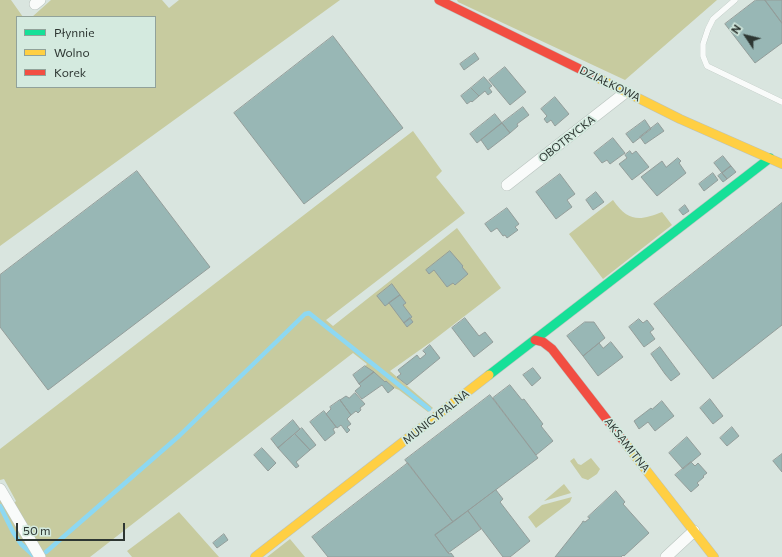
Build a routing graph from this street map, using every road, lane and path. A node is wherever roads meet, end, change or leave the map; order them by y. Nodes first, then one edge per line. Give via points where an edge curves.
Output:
1 (439, 0) edge
2 (735, 0) edge
3 (626, 92) junction
4 (782, 102) edge
5 (770, 158) junction
6 (782, 164) edge
7 (507, 185) dead end
8 (535, 340) junction
9 (0, 489) edge
10 (694, 531) junction
11 (40, 557) edge
12 (255, 557) edge
13 (666, 557) edge
14 (714, 557) edge

1 - 3 street, DZIAŁKOWA
2 - 4 lane via 713,19 703,44 703,56 708,66
3 - 5 street, DZIAŁKOWA via 686,122
3 - 7 street, OBOTRYCKA
5 - 6 street, DZIAŁKOWA
5 - 8 street, MUNICYPALNA
8 - 10 street, AKSAMITNA via 552,348
8 - 12 street, MUNICYPALNA
9 - 11 street
10 - 13 street
10 - 14 street, AKSAMITNA

